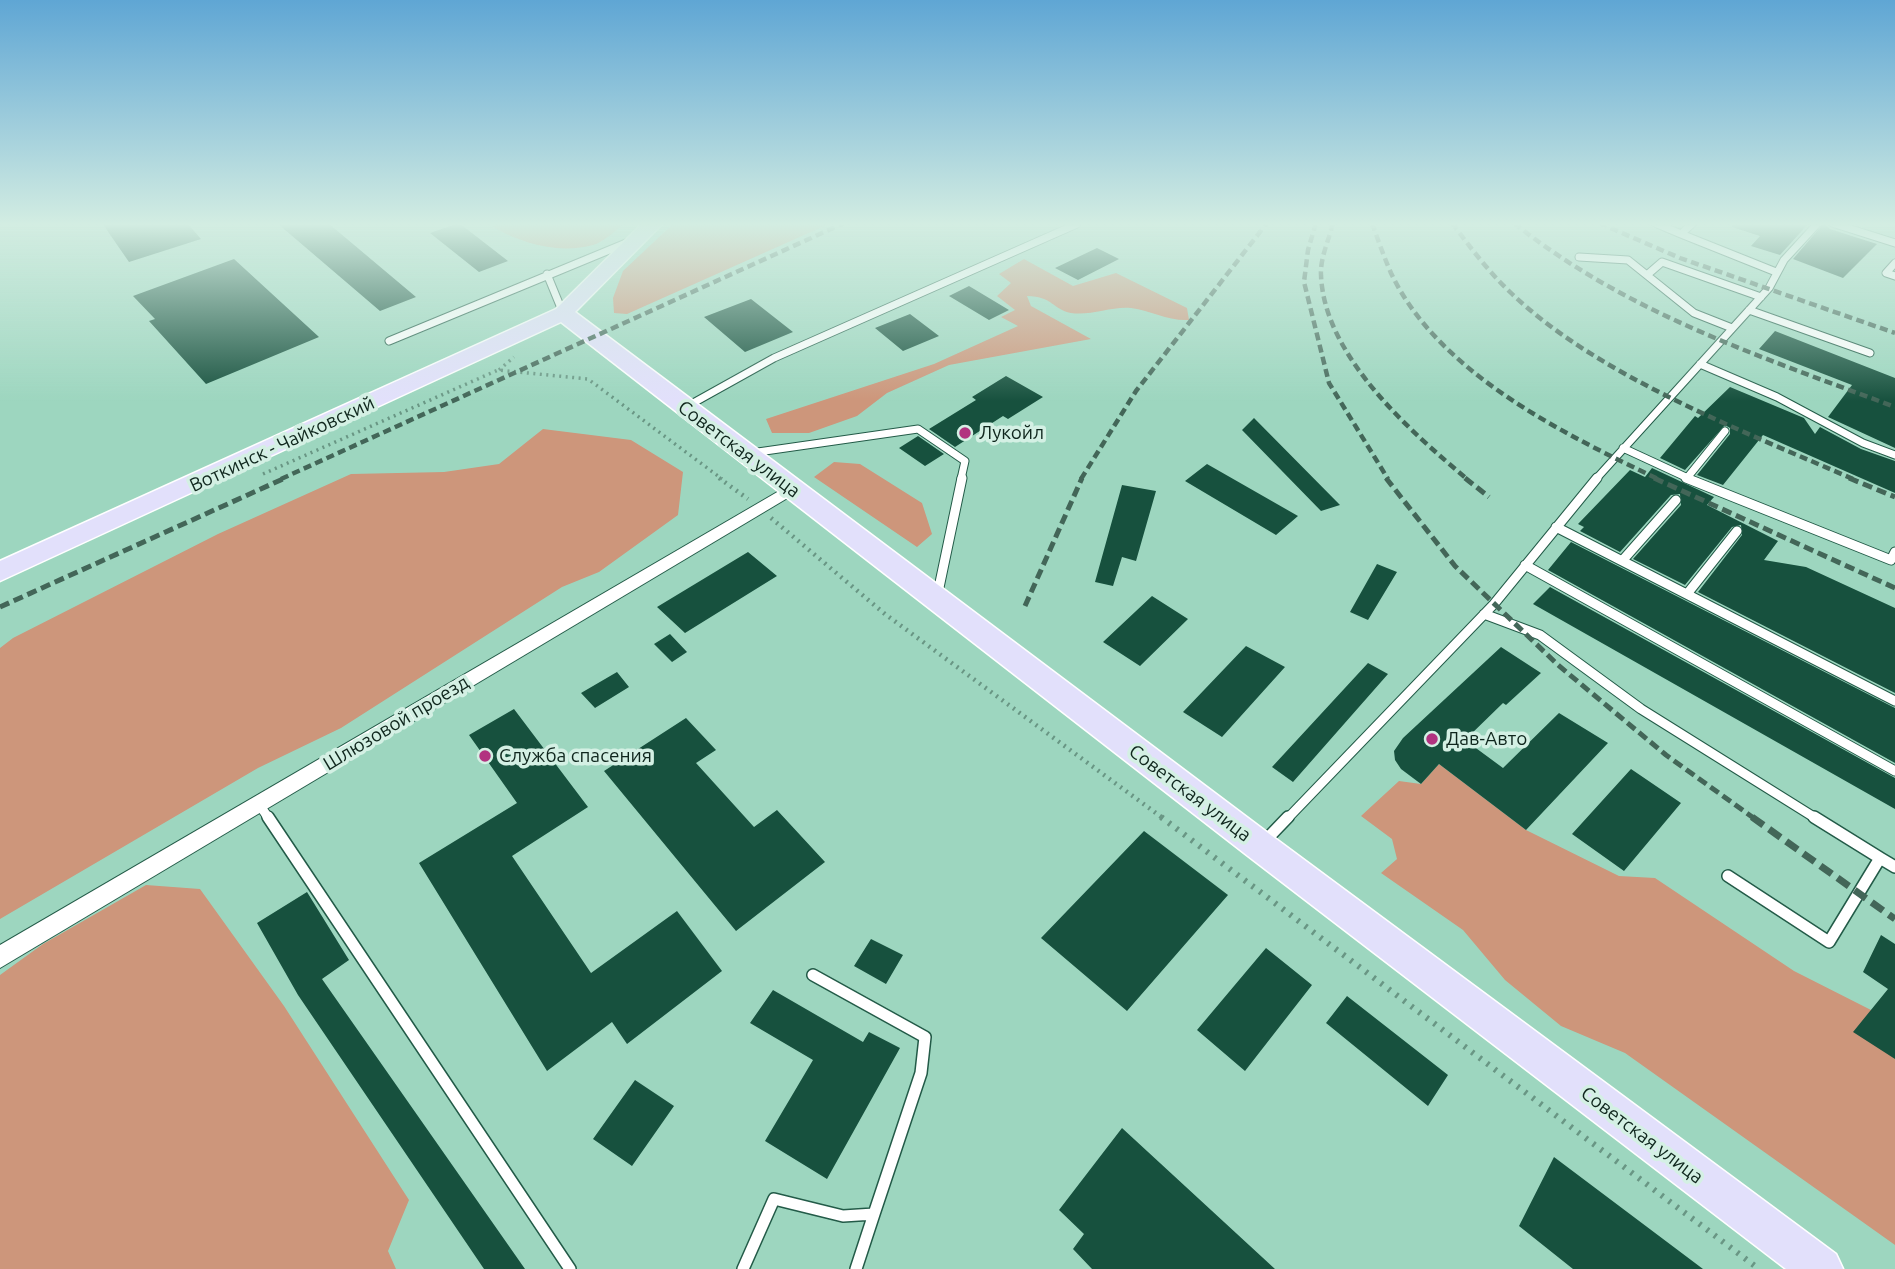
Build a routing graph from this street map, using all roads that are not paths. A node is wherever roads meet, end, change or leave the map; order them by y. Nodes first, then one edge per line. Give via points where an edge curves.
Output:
1 (528, 282) edge
2 (550, 282) edge
3 (594, 282) edge
4 (945, 282) edge
5 (1656, 282) edge
6 (1719, 282) edge
7 (1770, 282) edge
8 (1761, 297) junction
9 (1749, 310) junction
10 (563, 313) junction
11 (1732, 328) junction
12 (389, 341) dead end
13 (1870, 354) dead end
14 (1700, 364) junction
15 (684, 408) junction
16 (1725, 431) dead end
17 (1623, 448) junction
18 (744, 453) junction
19 (1895, 456) edge
20 (1687, 478) junction
21 (791, 489) junction
22 (1676, 500) dead end
23 (1556, 527) junction
24 (1737, 531) dead end
25 (1895, 552) edge
26 (1622, 561) junction
27 (1525, 565) junction
28 (0, 572) edge
29 (1687, 594) junction
30 (936, 598) junction
31 (1484, 614) junction
32 (1895, 701) edge
33 (1895, 771) edge
34 (259, 804) junction
35 (1260, 846) junction
36 (1880, 858) junction
37 (1895, 867) edge
38 (1728, 876) dead end
39 (0, 957) edge
40 (813, 975) dead end
41 (874, 1214) junction
42 (570, 1269) edge
43 (743, 1269) edge
44 (856, 1269) edge
45 (1821, 1269) edge

1 - 12 lane
2 - 10 lane
3 - 10 main road
4 - 15 lane via 774,358
5 - 11 lane via 1694,313
6 - 8 lane
7 - 8 lane
8 - 9 lane
9 - 11 lane
9 - 13 lane
10 - 15 main road, Советская улица
10 - 28 main road, Воткинск - Чайковский
11 - 14 lane
14 - 17 lane
14 - 19 lane
15 - 18 main road, Советская улица
16 - 20 lane
17 - 20 lane
17 - 23 lane
18 - 21 main road, Советская улица
18 - 30 lane via 918,429 965,461
20 - 25 lane via 1891,560
21 - 30 main road, Советская улица
21 - 34 street, Шлюзовой проезд
22 - 26 lane
23 - 26 lane
23 - 27 lane
24 - 29 lane
26 - 29 lane
27 - 31 lane
27 - 33 lane
29 - 32 lane
30 - 35 main road, Советская улица
31 - 35 lane
31 - 36 lane via 1540,635 1641,709
34 - 39 street, Шлюзовой проезд
34 - 42 lane
35 - 45 main road, Советская улица
36 - 37 lane
36 - 38 lane via 1829,942
40 - 41 lane via 925,1037 920,1073
41 - 43 lane via 843,1216 774,1199
41 - 44 lane

